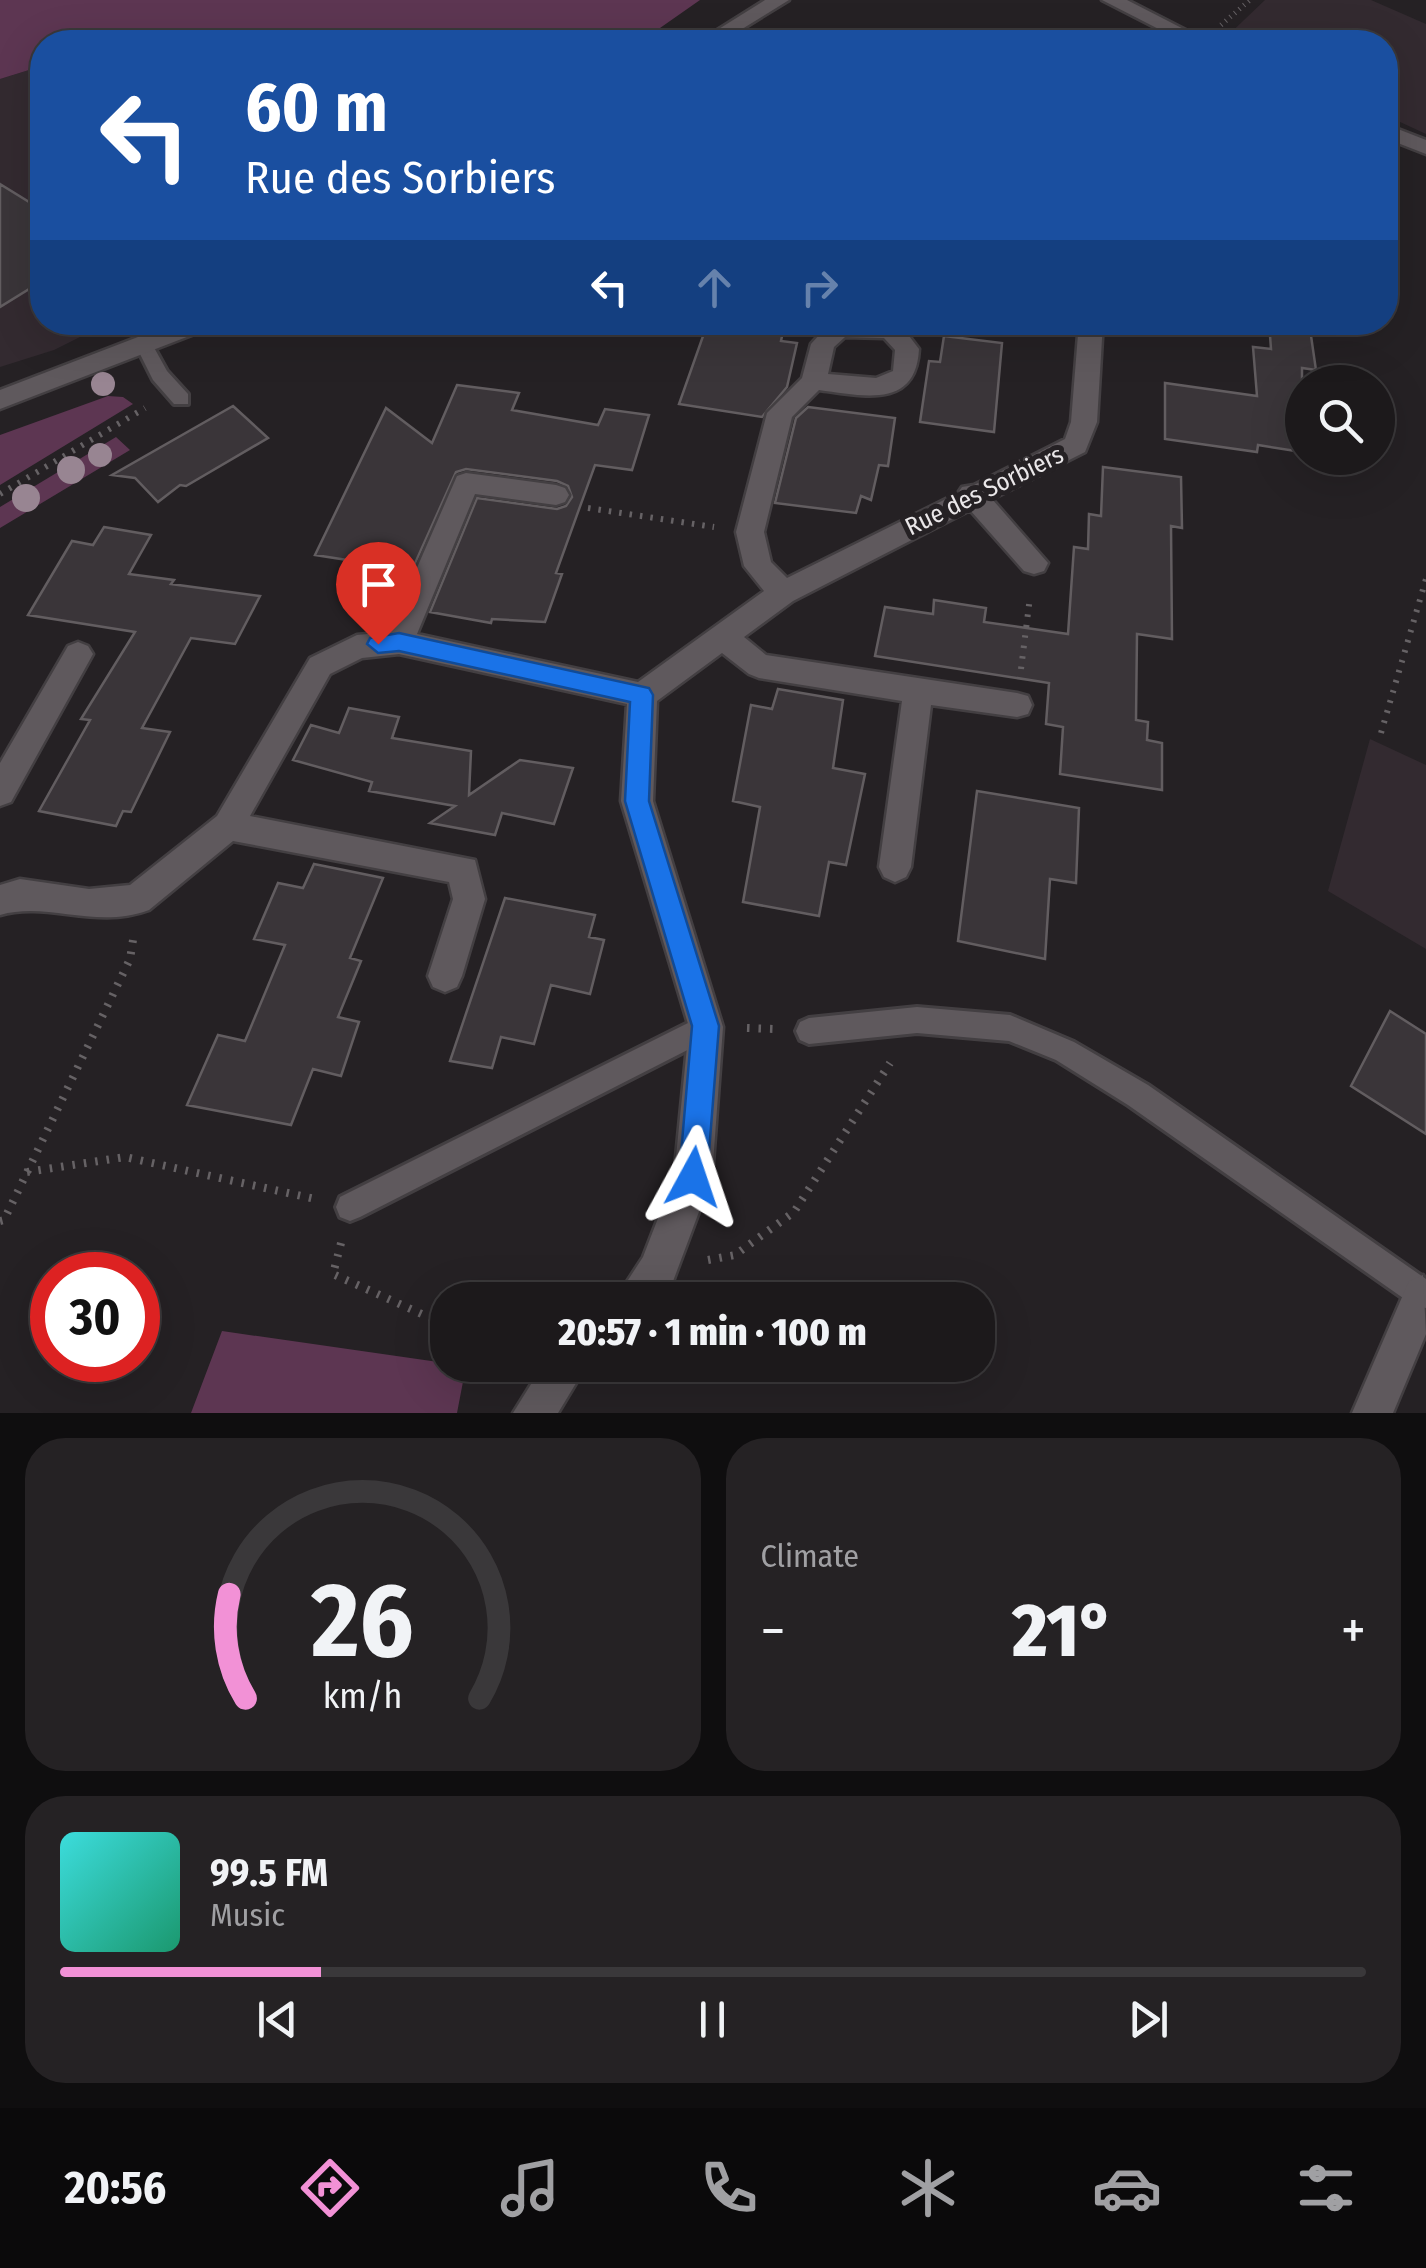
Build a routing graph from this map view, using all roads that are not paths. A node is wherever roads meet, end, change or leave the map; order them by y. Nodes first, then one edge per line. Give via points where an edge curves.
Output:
1 (779, 0) edge
2 (1112, 0) edge
3 (728, 30) edge
4 (1173, 30) edge
5 (1398, 136) edge
6 (1426, 148) edge
7 (171, 335) edge
8 (1090, 335) edge
9 (145, 346) junction
10 (814, 381) dead end
11 (177, 395) road end
12 (0, 400) edge
13 (971, 494) junction
14 (556, 495) road end
15 (1034, 562) road end
16 (782, 593) junction
17 (721, 635) junction
18 (399, 642) junction
19 (78, 654) dead end
20 (918, 690) junction
21 (642, 695) junction
22 (1017, 705) road end
23 (0, 792) edge
24 (228, 826) junction
25 (895, 867) dead end
26 (0, 900) edge
27 (444, 976) dead end
28 (706, 1026) junction
29 (810, 1031) road end
30 (350, 1207) road end
31 (649, 1282) edge
32 (1424, 1296) edge
33 (555, 1382) edge
34 (532, 1413) edge
35 (1372, 1413) edge

1 - 3 street
2 - 4 street
5 - 6 street
7 - 9 street
8 - 13 street, Rue des Sorbiers via 1084,422 1076,444
9 - 11 lane
9 - 12 street
10 - 16 street via 780,413 750,532 758,566
13 - 15 street
13 - 16 street, Rue des Sorbiers
14 - 18 street via 466,482
16 - 17 street, Rue des Sorbiers
17 - 20 street via 759,666
17 - 21 street, Rue des Sorbiers
18 - 21 street
18 - 24 street via 357,646 320,666
19 - 23 street
20 - 22 street
20 - 25 street
21 - 28 street via 637,801
24 - 26 street via 138,899 89,904 20,894
24 - 27 street via 464,870 469,899
28 - 30 lane
28 - 31 street via 693,1177
29 - 32 lane via 918,1020 1010,1028 1065,1051
32 - 35 street
33 - 34 street

